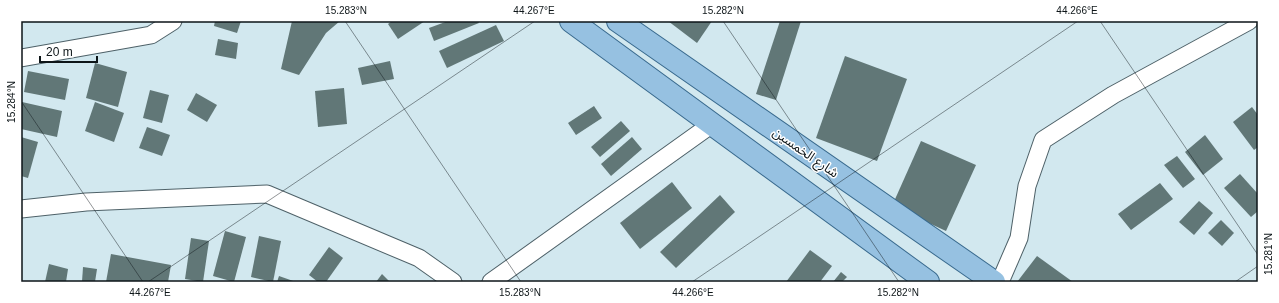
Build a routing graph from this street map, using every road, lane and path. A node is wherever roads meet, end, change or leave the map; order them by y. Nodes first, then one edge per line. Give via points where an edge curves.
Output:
1 (173, 21) edge
2 (572, 21) edge
3 (618, 21) edge
4 (1249, 21) edge
5 (21, 58) edge
6 (712, 124) junction
7 (21, 209) edge
8 (453, 282) edge
9 (491, 282) edge
10 (928, 282) edge
11 (994, 282) edge
12 (1000, 282) edge

1 - 5 street via 151,35
2 - 6 main road
3 - 11 main road, شارع الخمسين
4 - 12 street via 1113,96 1043,140 1027,186 1019,238
6 - 9 street
6 - 10 main road
7 - 8 street via 86,202 267,194 419,258

